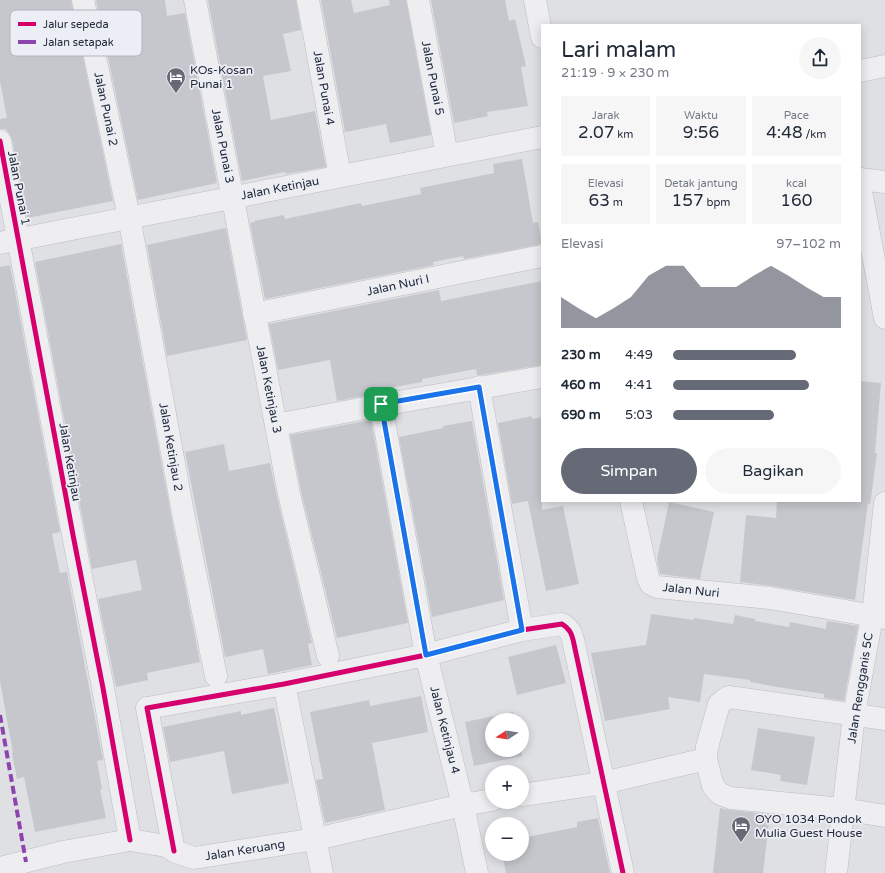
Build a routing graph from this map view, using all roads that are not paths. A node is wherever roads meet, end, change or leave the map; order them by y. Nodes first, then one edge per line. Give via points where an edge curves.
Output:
1 (83, 0) edge
2 (195, 0) edge
3 (308, 0) edge
4 (418, 0) edge
5 (535, 0) edge
6 (85, 10) edge
7 (541, 31) edge
8 (95, 56) edge
9 (885, 66) edge
10 (861, 71) edge
11 (541, 137) edge
12 (0, 141) edge
13 (447, 155) junction
14 (340, 176) junction
15 (861, 179) edge
16 (885, 182) edge
17 (861, 191) edge
18 (232, 197) junction
19 (129, 217) junction
20 (9, 241) edge
21 (541, 256) edge
22 (884, 305) edge
23 (254, 314) junction
24 (541, 377) edge
25 (479, 387) junction
26 (381, 404) junction
27 (276, 425) junction
28 (631, 502) edge
29 (885, 503) edge
30 (883, 526) edge
31 (878, 617) edge
32 (522, 630) junction
33 (426, 655) junction
34 (328, 656) dead end
35 (216, 676) dead end
36 (284, 684) junction
37 (854, 715) junction
38 (885, 719) edge
39 (706, 759) junction
40 (603, 783) junction
41 (529, 794) edge
42 (485, 801) edge
43 (463, 805) junction
44 (842, 809) junction
45 (885, 816) edge
46 (316, 839) junction
47 (130, 840) junction
48 (183, 860) edge
49 (0, 868) edge
50 (322, 873) edge
51 (477, 873) edge
52 (622, 873) edge
53 (836, 873) edge

1 - 6 street, Jalan Punai 2
2 - 18 street, Jalan Punai 3
3 - 14 street, Jalan Punai 4
4 - 13 street, Jalan Punai 5
5 - 7 street
8 - 19 street, Jalan Punai 2
9 - 10 street
11 - 13 street, Jalan Ketinjau
12 - 20 street, Jalan Punai 1
13 - 14 street, Jalan Ketinjau
14 - 18 street, Jalan Ketinjau
15 - 16 street
17 - 22 street
18 - 19 street, Jalan Ketinjau
18 - 23 street, Jalan Ketinjau 3
19 - 20 street, Jalan Ketinjau
19 - 35 street, Jalan Ketinjau 2 via 183,513
20 - 47 street, Jalan Ketinjau via 73,535
21 - 23 street, Jalan Nuri I
23 - 27 street, Jalan Ketinjau 3
24 - 25 street
25 - 26 street
25 - 32 street
26 - 27 street
26 - 33 street, Jalan Ketinjau 4
27 - 34 street, Jalan Ketinjau 3 via 289,494
28 - 31 street, Jalan Nuri via 648,578 656,587 770,598
29 - 30 street, Jalan Rengganis 5C
30 - 31 street, Jalan Rengganis 5C via 874,606
31 - 37 street, Jalan Rengganis 5C
32 - 33 street
32 - 40 street via 562,624 572,634
33 - 36 street
33 - 43 street, Jalan Ketinjau 4
36 - 46 street
36 - 48 street via 146,708
37 - 38 street
37 - 39 street via 729,697 719,704 707,746
37 - 44 street, Jalan Rengganis 5C
39 - 40 street
39 - 44 street via 713,786 720,794 731,798
40 - 41 street
40 - 52 street
42 - 43 street, Jalan Keruang
43 - 46 street, Jalan Keruang
43 - 51 street, Jalan Ketinjau 4
44 - 45 street
44 - 53 street, Jalan Rengganis 5C
46 - 48 street, Jalan Keruang
46 - 50 street
47 - 48 street, Jalan Keruang via 166,846
47 - 49 street, Jalan Keruang via 63,852

